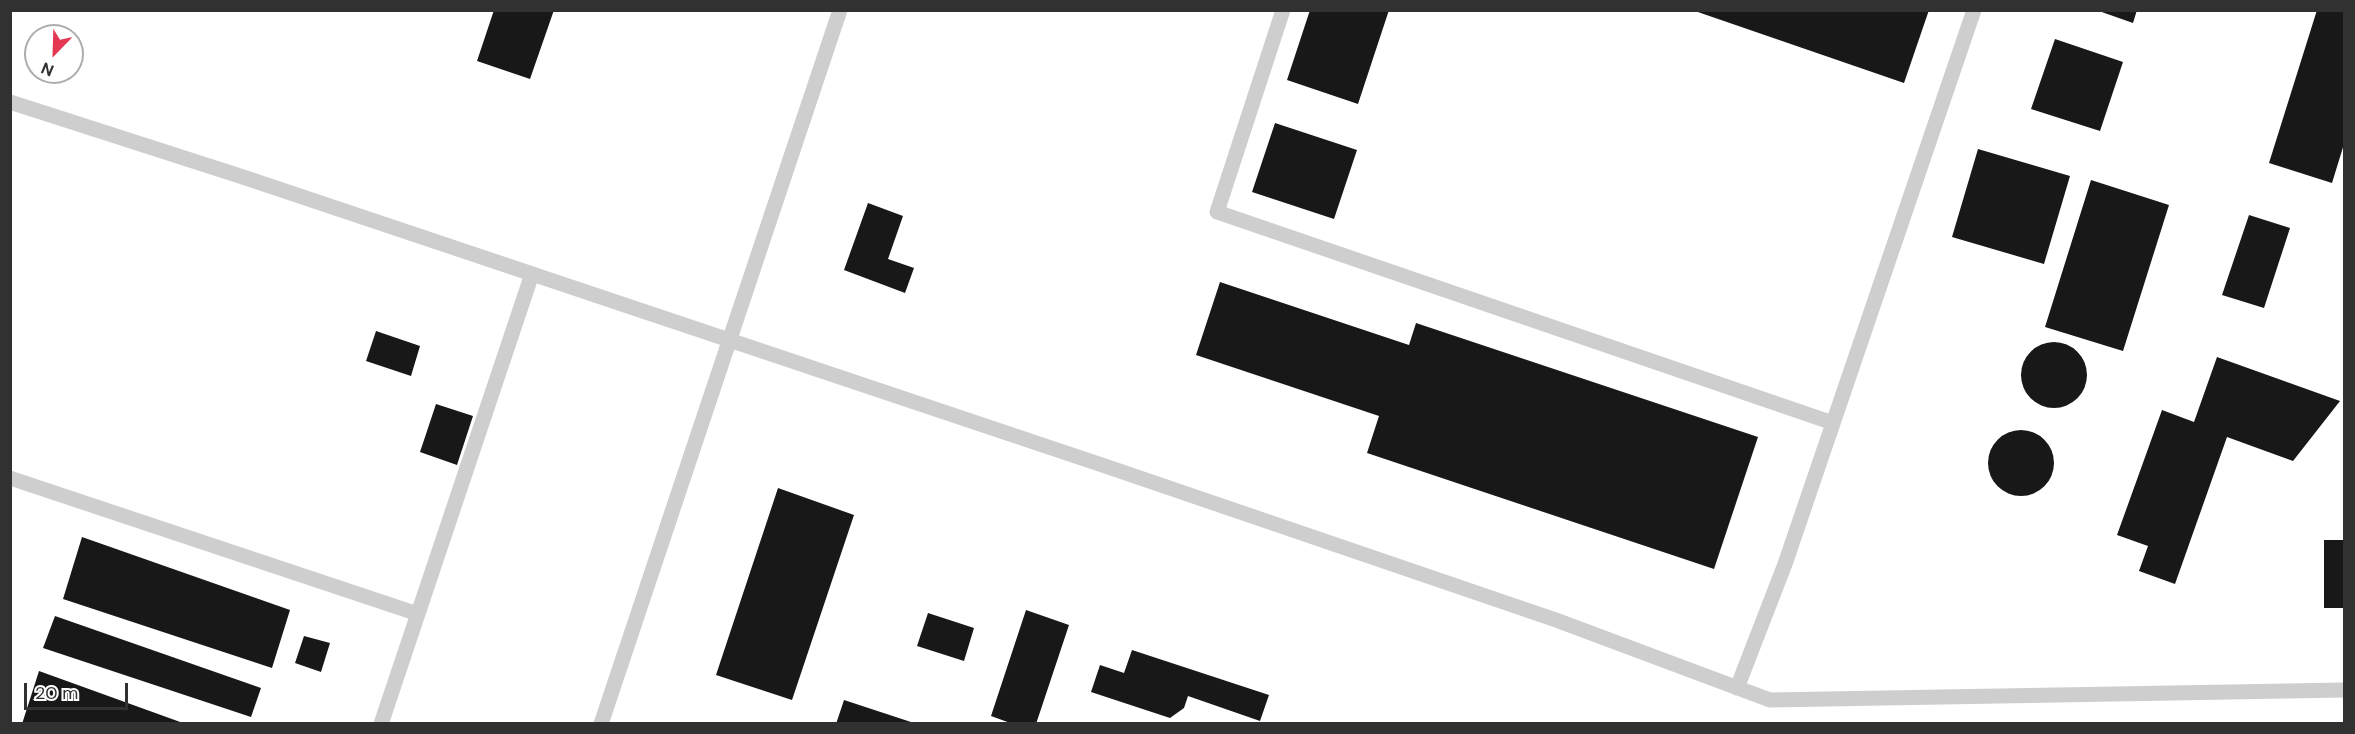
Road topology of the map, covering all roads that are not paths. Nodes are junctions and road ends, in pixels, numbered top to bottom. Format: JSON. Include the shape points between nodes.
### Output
{"nodes":[{"id":1,"x":840,"y":10,"type":"edge"},
{"id":2,"x":1283,"y":10,"type":"edge"},
{"id":3,"x":1974,"y":10,"type":"edge"},
{"id":4,"x":10,"y":102,"type":"edge"},
{"id":5,"x":532,"y":274,"type":"junction"},
{"id":6,"x":731,"y":340,"type":"junction"},
{"id":7,"x":1833,"y":423,"type":"junction"},
{"id":8,"x":10,"y":478,"type":"edge"},
{"id":9,"x":418,"y":614,"type":"junction"},
{"id":10,"x":1737,"y":688,"type":"junction"},
{"id":11,"x":2344,"y":690,"type":"edge"},
{"id":12,"x":381,"y":723,"type":"edge"},
{"id":13,"x":601,"y":723,"type":"edge"}],
"edges":[{"from":1,"to":6,"type":"lane"},
{"from":2,"to":7,"type":"lane","via":[[1217,212]]},
{"from":3,"to":7,"type":"lane"},
{"from":4,"to":5,"type":"lane"},
{"from":5,"to":6,"type":"lane"},
{"from":5,"to":9,"type":"lane"},
{"from":6,"to":10,"type":"lane","via":[[1556,620]]},
{"from":6,"to":13,"type":"lane"},
{"from":7,"to":10,"type":"lane"},
{"from":8,"to":9,"type":"lane"},
{"from":9,"to":12,"type":"lane"},
{"from":10,"to":11,"type":"lane","via":[[1770,700]]}]}
